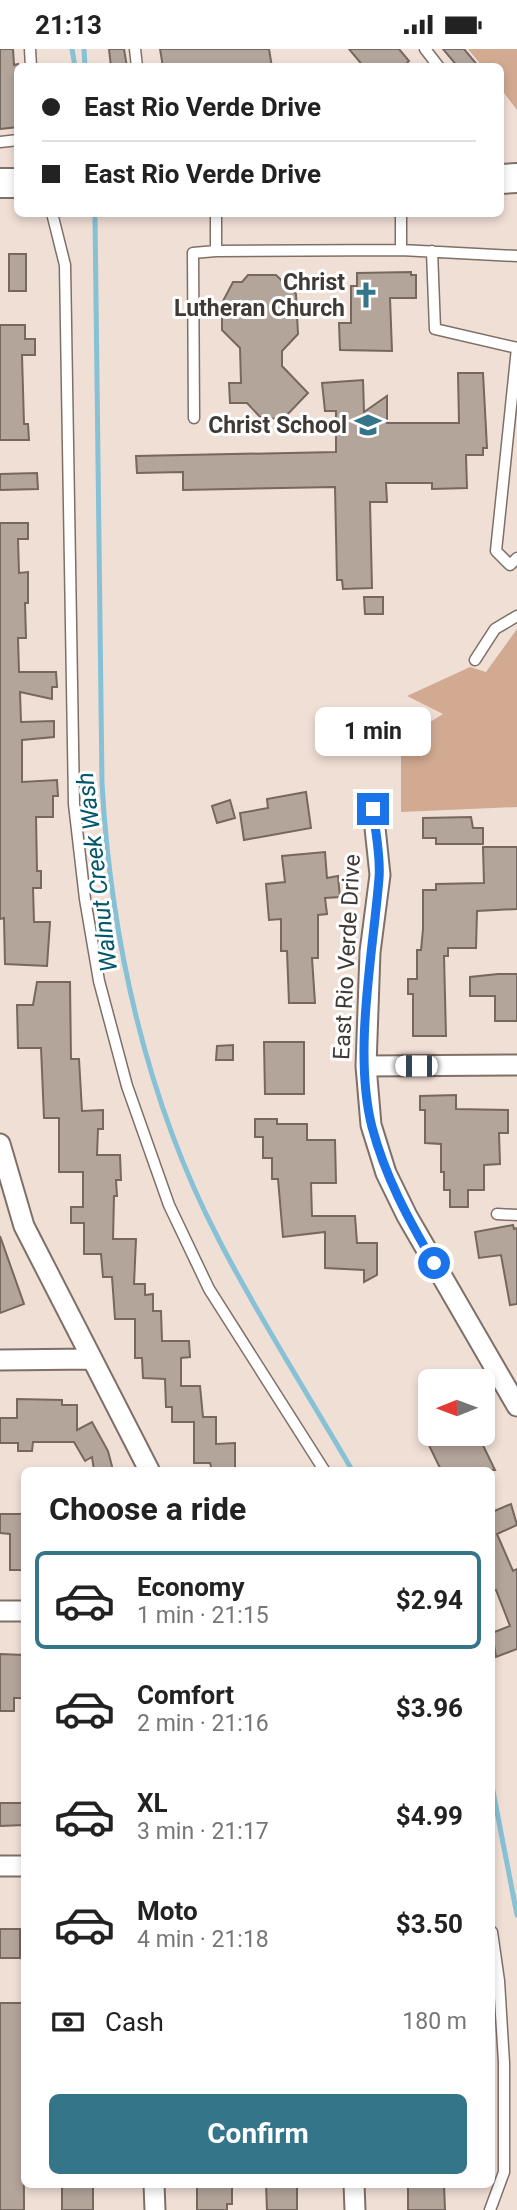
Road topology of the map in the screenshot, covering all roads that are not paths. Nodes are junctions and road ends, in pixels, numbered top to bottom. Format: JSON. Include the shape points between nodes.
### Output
{"nodes":[{"id":1,"x":425,"y":49,"type":"edge"},
{"id":2,"x":436,"y":63,"type":"edge"},
{"id":3,"x":53,"y":217,"type":"edge"},
{"id":4,"x":216,"y":217,"type":"edge"},
{"id":5,"x":401,"y":217,"type":"edge"},
{"id":6,"x":401,"y":250,"type":"junction"},
{"id":7,"x":216,"y":251,"type":"junction"},
{"id":8,"x":432,"y":251,"type":"junction"},
{"id":9,"x":517,"y":256,"type":"edge"},
{"id":10,"x":194,"y":418,"type":"dead end"},
{"id":11,"x":517,"y":558,"type":"edge"},
{"id":12,"x":517,"y":616,"type":"edge"},
{"id":13,"x":475,"y":660,"type":"dead end"},
{"id":14,"x":373,"y":809,"type":"dead end"},
{"id":15,"x":517,"y":1065,"type":"edge"},
{"id":16,"x":366,"y":1066,"type":"junction"},
{"id":17,"x":0,"y":1145,"type":"edge"},
{"id":18,"x":497,"y":1214,"type":"dead end"},
{"id":19,"x":517,"y":1215,"type":"edge"},
{"id":20,"x":91,"y":1359,"type":"junction"},
{"id":21,"x":0,"y":1360,"type":"edge"},
{"id":22,"x":516,"y":1403,"type":"edge"},
{"id":23,"x":147,"y":1467,"type":"edge"},
{"id":24,"x":322,"y":1467,"type":"edge"},
{"id":25,"x":0,"y":1611,"type":"edge"},
{"id":26,"x":21,"y":1611,"type":"edge"},
{"id":27,"x":0,"y":1866,"type":"edge"},
{"id":28,"x":21,"y":1866,"type":"edge"},
{"id":29,"x":495,"y":1953,"type":"edge"},
{"id":30,"x":154,"y":2188,"type":"edge"},
{"id":31,"x":354,"y":2188,"type":"edge"},
{"id":32,"x":155,"y":2210,"type":"edge"},
{"id":33,"x":355,"y":2210,"type":"edge"},
{"id":34,"x":490,"y":2210,"type":"edge"}],
"edges":[{"from":1,"to":2,"type":"lane"},
{"from":3,"to":24,"type":"lane","via":[[65,265],[74,804],[99,981],[127,1086],[169,1205],[209,1289]]},
{"from":4,"to":7,"type":"lane"},
{"from":5,"to":6,"type":"lane"},
{"from":6,"to":7,"type":"lane"},
{"from":6,"to":8,"type":"lane"},
{"from":7,"to":10,"type":"lane","via":[[192,253]]},
{"from":8,"to":9,"type":"lane"},
{"from":8,"to":11,"type":"lane","via":[[435,329],[516,348],[496,551],[510,565]]},
{"from":12,"to":13,"type":"lane","via":[[495,629]]},
{"from":14,"to":16,"type":"street","name":"East Rio Verde Drive","via":[[380,875],[370,953]]},
{"from":15,"to":16,"type":"street"},
{"from":16,"to":22,"type":"street","name":"East Rio Verde Drive","via":[[372,1125],[386,1173]]},
{"from":17,"to":20,"type":"street","via":[[24,1226]]},
{"from":18,"to":19,"type":"lane"},
{"from":20,"to":21,"type":"street"},
{"from":20,"to":23,"type":"street"},
{"from":25,"to":26,"type":"street"},
{"from":27,"to":28,"type":"street"},
{"from":29,"to":34,"type":"lane","via":[[504,2063],[504,2172]]},
{"from":30,"to":32,"type":"street"},
{"from":31,"to":33,"type":"street"}]}
